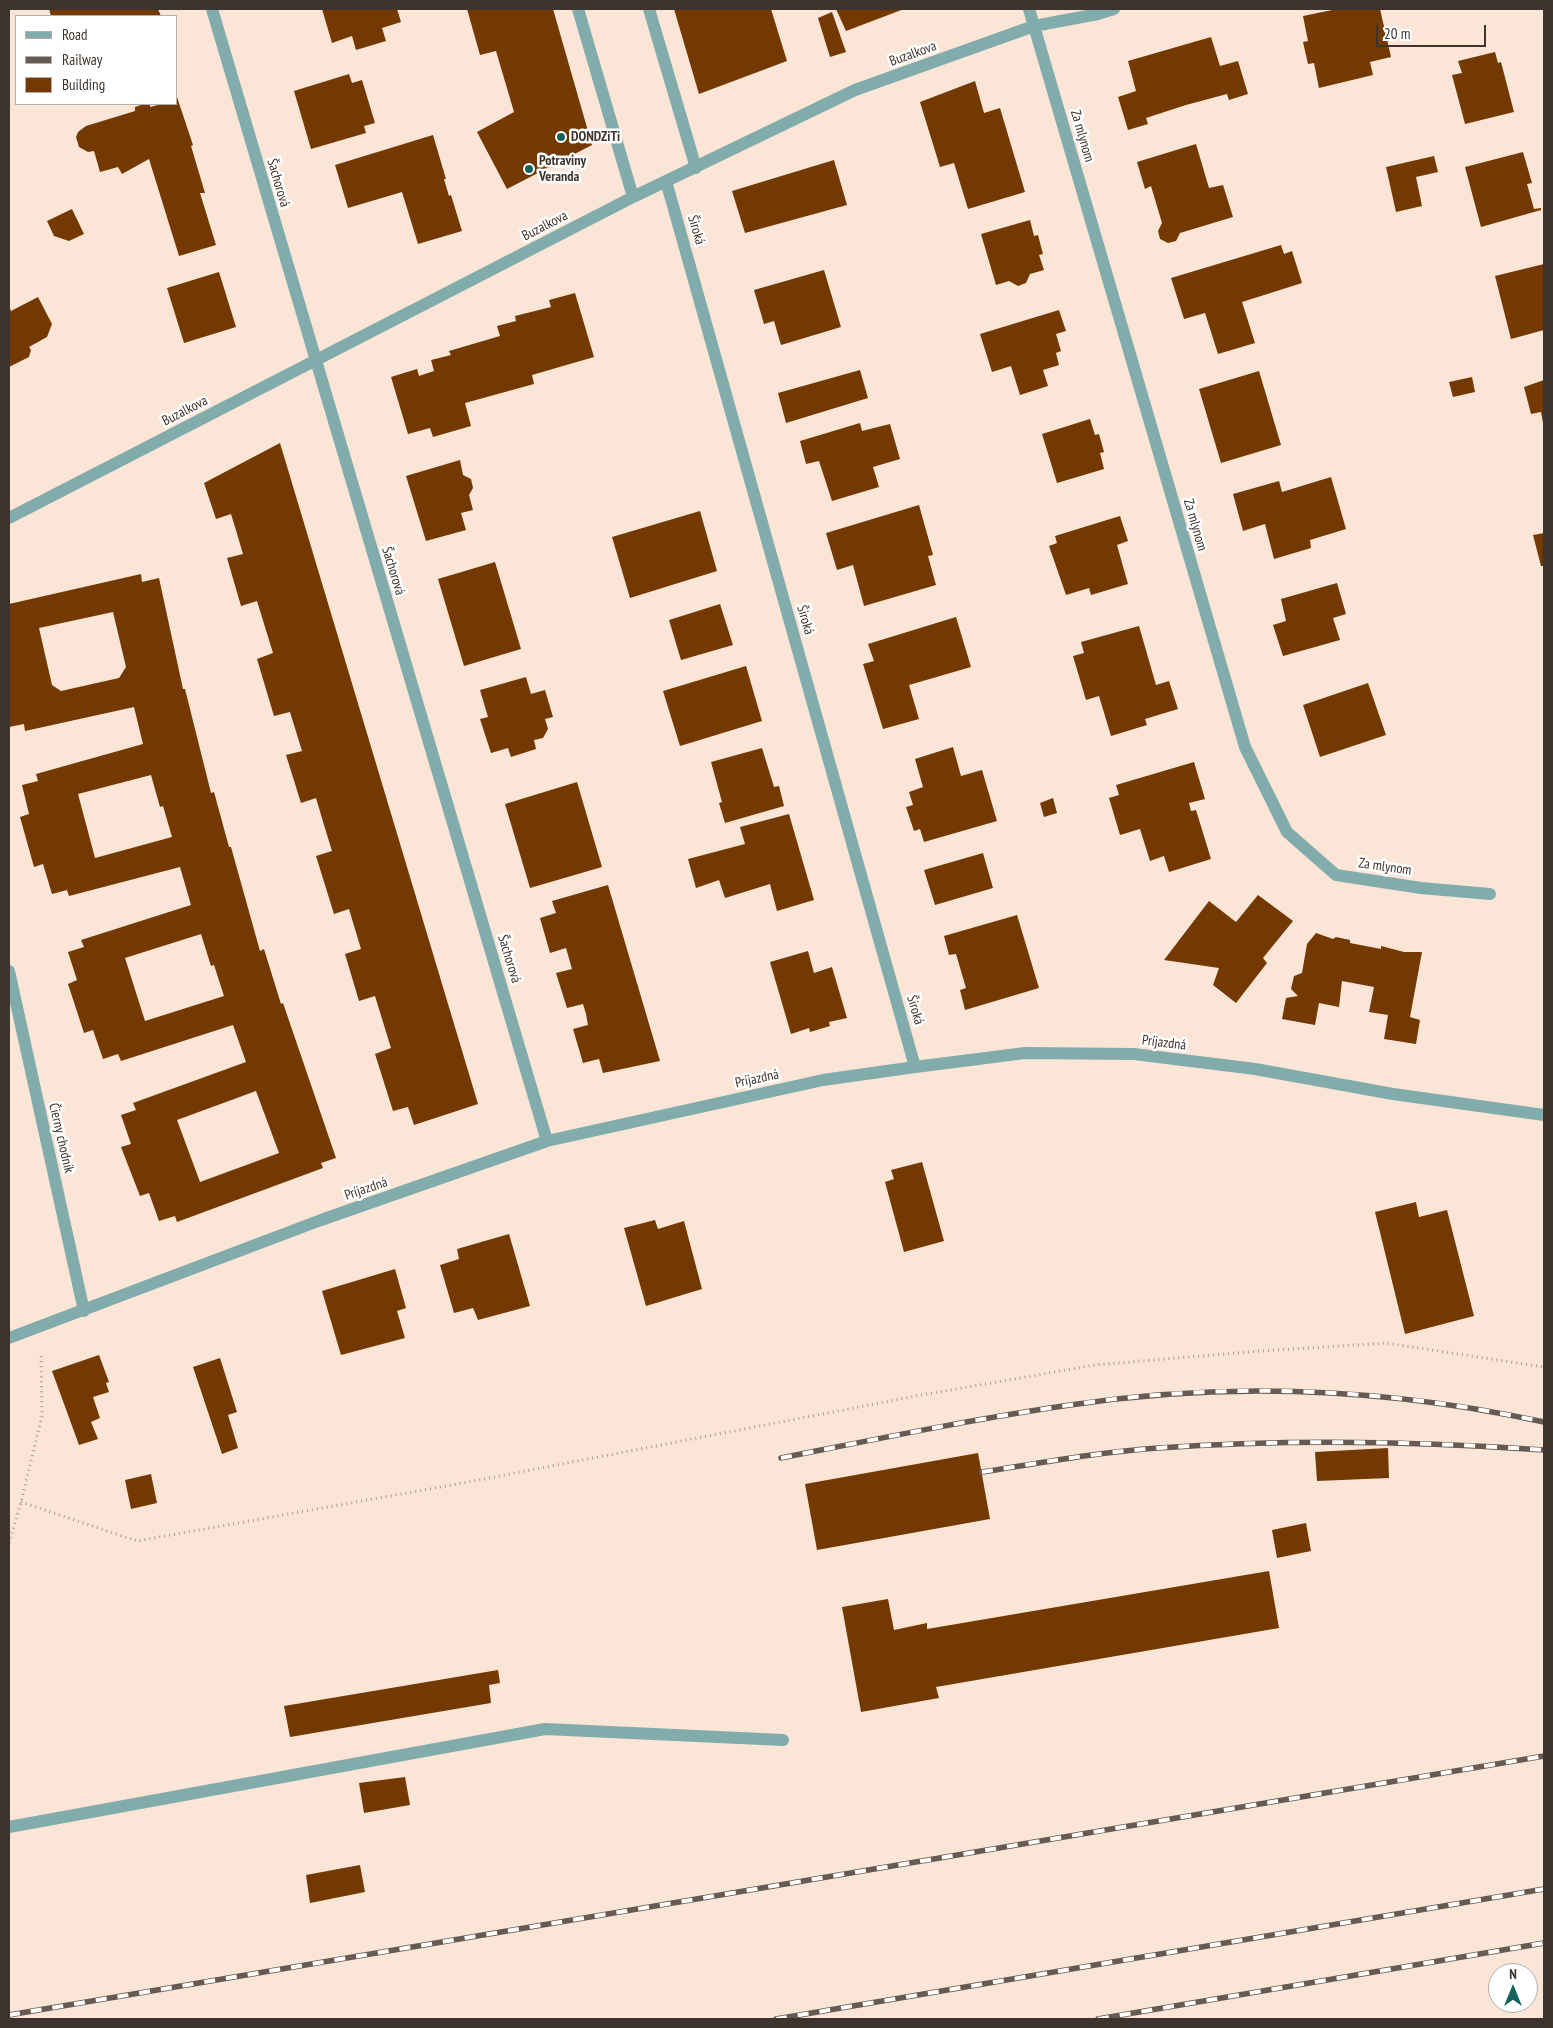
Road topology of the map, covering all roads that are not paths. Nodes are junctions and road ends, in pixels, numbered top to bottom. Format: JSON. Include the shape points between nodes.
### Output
{"nodes":[{"id":1,"x":212,"y":9,"type":"edge"},
{"id":2,"x":578,"y":9,"type":"edge"},
{"id":3,"x":649,"y":9,"type":"edge"},
{"id":4,"x":1029,"y":9,"type":"edge"},
{"id":5,"x":1114,"y":9,"type":"edge"},
{"id":6,"x":1034,"y":26,"type":"junction"},
{"id":7,"x":696,"y":168,"type":"junction"},
{"id":8,"x":666,"y":181,"type":"junction"},
{"id":9,"x":633,"y":197,"type":"junction"},
{"id":10,"x":315,"y":362,"type":"junction"},
{"id":11,"x":9,"y":518,"type":"edge"},
{"id":12,"x":1490,"y":894,"type":"dead end"},
{"id":13,"x":9,"y":971,"type":"edge"},
{"id":14,"x":916,"y":1067,"type":"junction"},
{"id":15,"x":1544,"y":1115,"type":"edge"},
{"id":16,"x":547,"y":1141,"type":"junction"},
{"id":17,"x":84,"y":1311,"type":"junction"},
{"id":18,"x":9,"y":1338,"type":"edge"},
{"id":19,"x":783,"y":1740,"type":"dead end"},
{"id":20,"x":9,"y":1827,"type":"edge"}],
"edges":[{"from":1,"to":10,"type":"street","name":"Šachorová"},
{"from":2,"to":9,"type":"street"},
{"from":3,"to":7,"type":"street"},
{"from":4,"to":6,"type":"street","name":"Za mlynom"},
{"from":5,"to":6,"type":"street","name":"Buzalkova"},
{"from":6,"to":7,"type":"street","name":"Buzalkova","via":[[855,90]]},
{"from":6,"to":12,"type":"street","name":"Za mlynom","via":[[1245,747],[1287,832],[1336,875]]},
{"from":7,"to":8,"type":"street","name":"Buzalkova"},
{"from":8,"to":9,"type":"street","name":"Buzalkova"},
{"from":8,"to":14,"type":"street","name":"Široká"},
{"from":9,"to":10,"type":"street","name":"Buzalkova"},
{"from":10,"to":11,"type":"street","name":"Buzalkova"},
{"from":10,"to":16,"type":"street","name":"Šachorová"},
{"from":13,"to":17,"type":"street","name":"Čierny chodník"},
{"from":14,"to":15,"type":"street","name":"Príjazdná","via":[[1025,1053],[1134,1054],[1255,1069],[1393,1094]]},
{"from":14,"to":16,"type":"street","name":"Príjazdná","via":[[823,1080]]},
{"from":16,"to":17,"type":"street","name":"Príjazdná","via":[[321,1220]]},
{"from":17,"to":18,"type":"street","name":"Príjazdná"},
{"from":19,"to":20,"type":"street","via":[[545,1729]]}]}
